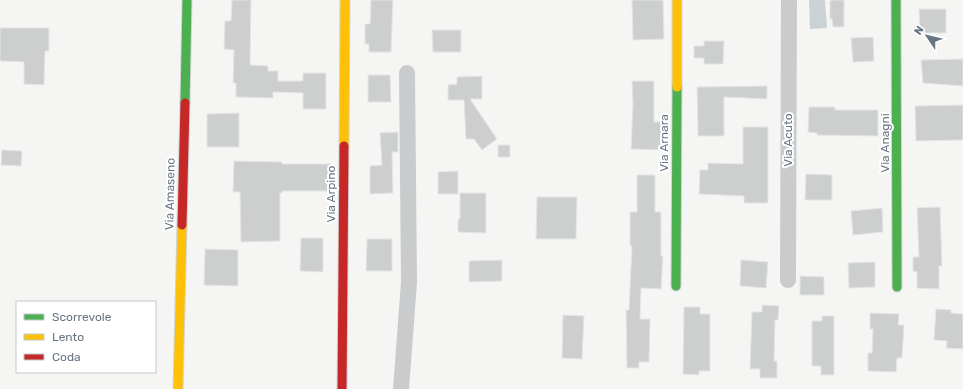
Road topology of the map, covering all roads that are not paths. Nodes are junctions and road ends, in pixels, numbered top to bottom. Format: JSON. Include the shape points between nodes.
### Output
{"nodes":[{"id":1,"x":187,"y":0,"type":"edge"},
{"id":2,"x":345,"y":0,"type":"edge"},
{"id":3,"x":677,"y":0,"type":"edge"},
{"id":4,"x":789,"y":0,"type":"edge"},
{"id":5,"x":896,"y":0,"type":"edge"},
{"id":6,"x":407,"y":73,"type":"dead end"},
{"id":7,"x":788,"y":280,"type":"dead end"},
{"id":8,"x":676,"y":286,"type":"dead end"},
{"id":9,"x":897,"y":287,"type":"dead end"},
{"id":10,"x":178,"y":389,"type":"edge"},
{"id":11,"x":342,"y":389,"type":"edge"},
{"id":12,"x":401,"y":389,"type":"edge"}],
"edges":[{"from":1,"to":10,"type":"street","name":"Via Amaseno"},
{"from":2,"to":11,"type":"street","name":"Via Arpino"},
{"from":3,"to":8,"type":"street","name":"Via Arnara"},
{"from":4,"to":7,"type":"street","name":"Via Acuto"},
{"from":5,"to":9,"type":"street","name":"Via Anagni"},
{"from":6,"to":12,"type":"street","via":[[409,282]]}]}
